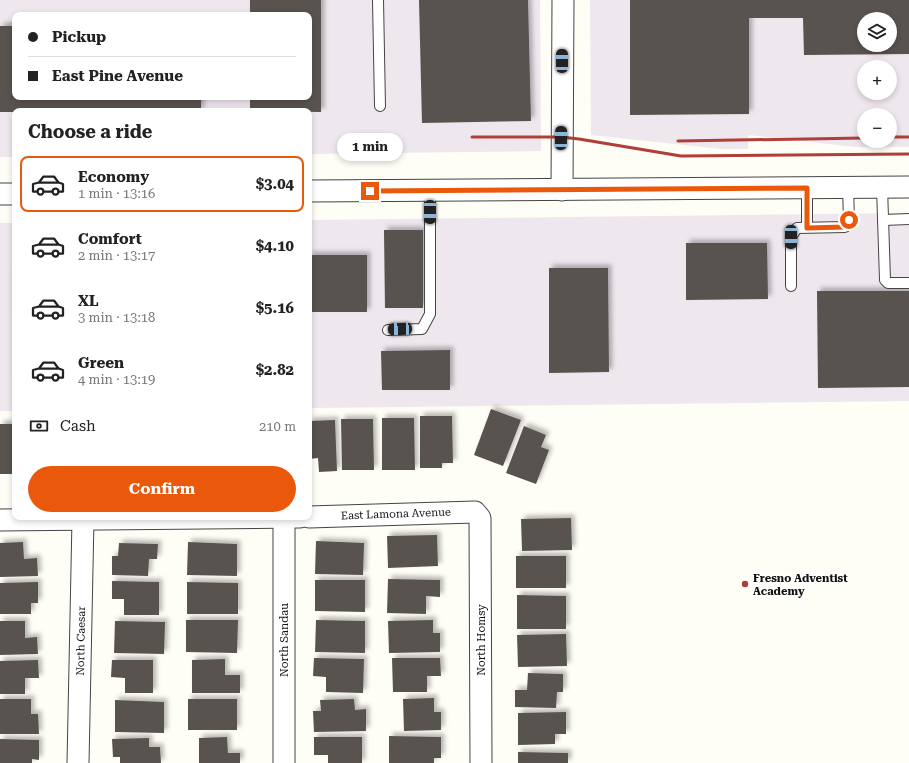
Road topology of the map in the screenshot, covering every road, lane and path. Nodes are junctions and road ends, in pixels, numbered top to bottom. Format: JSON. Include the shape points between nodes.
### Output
{"nodes":[{"id":1,"x":378,"y":0,"type":"edge"},
{"id":2,"x":563,"y":0,"type":"edge"},
{"id":3,"x":380,"y":106,"type":"dead end"},
{"id":4,"x":882,"y":187,"type":"junction"},
{"id":5,"x":909,"y":187,"type":"edge"},
{"id":6,"x":807,"y":188,"type":"junction"},
{"id":7,"x":848,"y":188,"type":"junction"},
{"id":8,"x":562,"y":190,"type":"junction"},
{"id":9,"x":312,"y":191,"type":"edge"},
{"id":10,"x":430,"y":191,"type":"junction"},
{"id":11,"x":0,"y":194,"type":"edge"},
{"id":12,"x":12,"y":194,"type":"edge"},
{"id":13,"x":909,"y":219,"type":"edge"},
{"id":14,"x":883,"y":220,"type":"junction"},
{"id":15,"x":807,"y":228,"type":"junction"},
{"id":16,"x":909,"y":284,"type":"edge"},
{"id":17,"x":791,"y":286,"type":"dead end"},
{"id":18,"x":388,"y":330,"type":"dead end"},
{"id":19,"x":312,"y":517,"type":"edge"},
{"id":20,"x":480,"y":518,"type":"joint"},
{"id":21,"x":0,"y":520,"type":"edge"},
{"id":22,"x":12,"y":520,"type":"edge"},
{"id":23,"x":83,"y":520,"type":"edge"},
{"id":24,"x":284,"y":520,"type":"edge"},
{"id":25,"x":78,"y":763,"type":"edge"},
{"id":26,"x":284,"y":763,"type":"edge"},
{"id":27,"x":481,"y":763,"type":"edge"}],
"edges":[{"from":1,"to":3,"type":"lane"},
{"from":2,"to":8,"type":"street"},
{"from":4,"to":5,"type":"street"},
{"from":4,"to":7,"type":"street"},
{"from":4,"to":14,"type":"lane"},
{"from":6,"to":7,"type":"street"},
{"from":6,"to":8,"type":"street"},
{"from":6,"to":15,"type":"lane"},
{"from":7,"to":15,"type":"lane","via":[[849,220],[845,227]]},
{"from":8,"to":10,"type":"street"},
{"from":9,"to":10,"type":"street"},
{"from":10,"to":18,"type":"lane","via":[[430,314],[422,329]]},
{"from":11,"to":12,"type":"street"},
{"from":13,"to":14,"type":"lane"},
{"from":14,"to":16,"type":"lane","via":[[885,280],[888,284]]},
{"from":15,"to":17,"type":"lane","via":[[797,228],[791,237]]},
{"from":19,"to":20,"type":"street","name":"East Lamona Avenue","via":[[475,512]]},
{"from":20,"to":27,"type":"street","name":"North Homsy"},
{"from":21,"to":22,"type":"street"},
{"from":23,"to":25,"type":"street","name":"North Caesar"},
{"from":24,"to":26,"type":"street","name":"North Sandau"}]}
